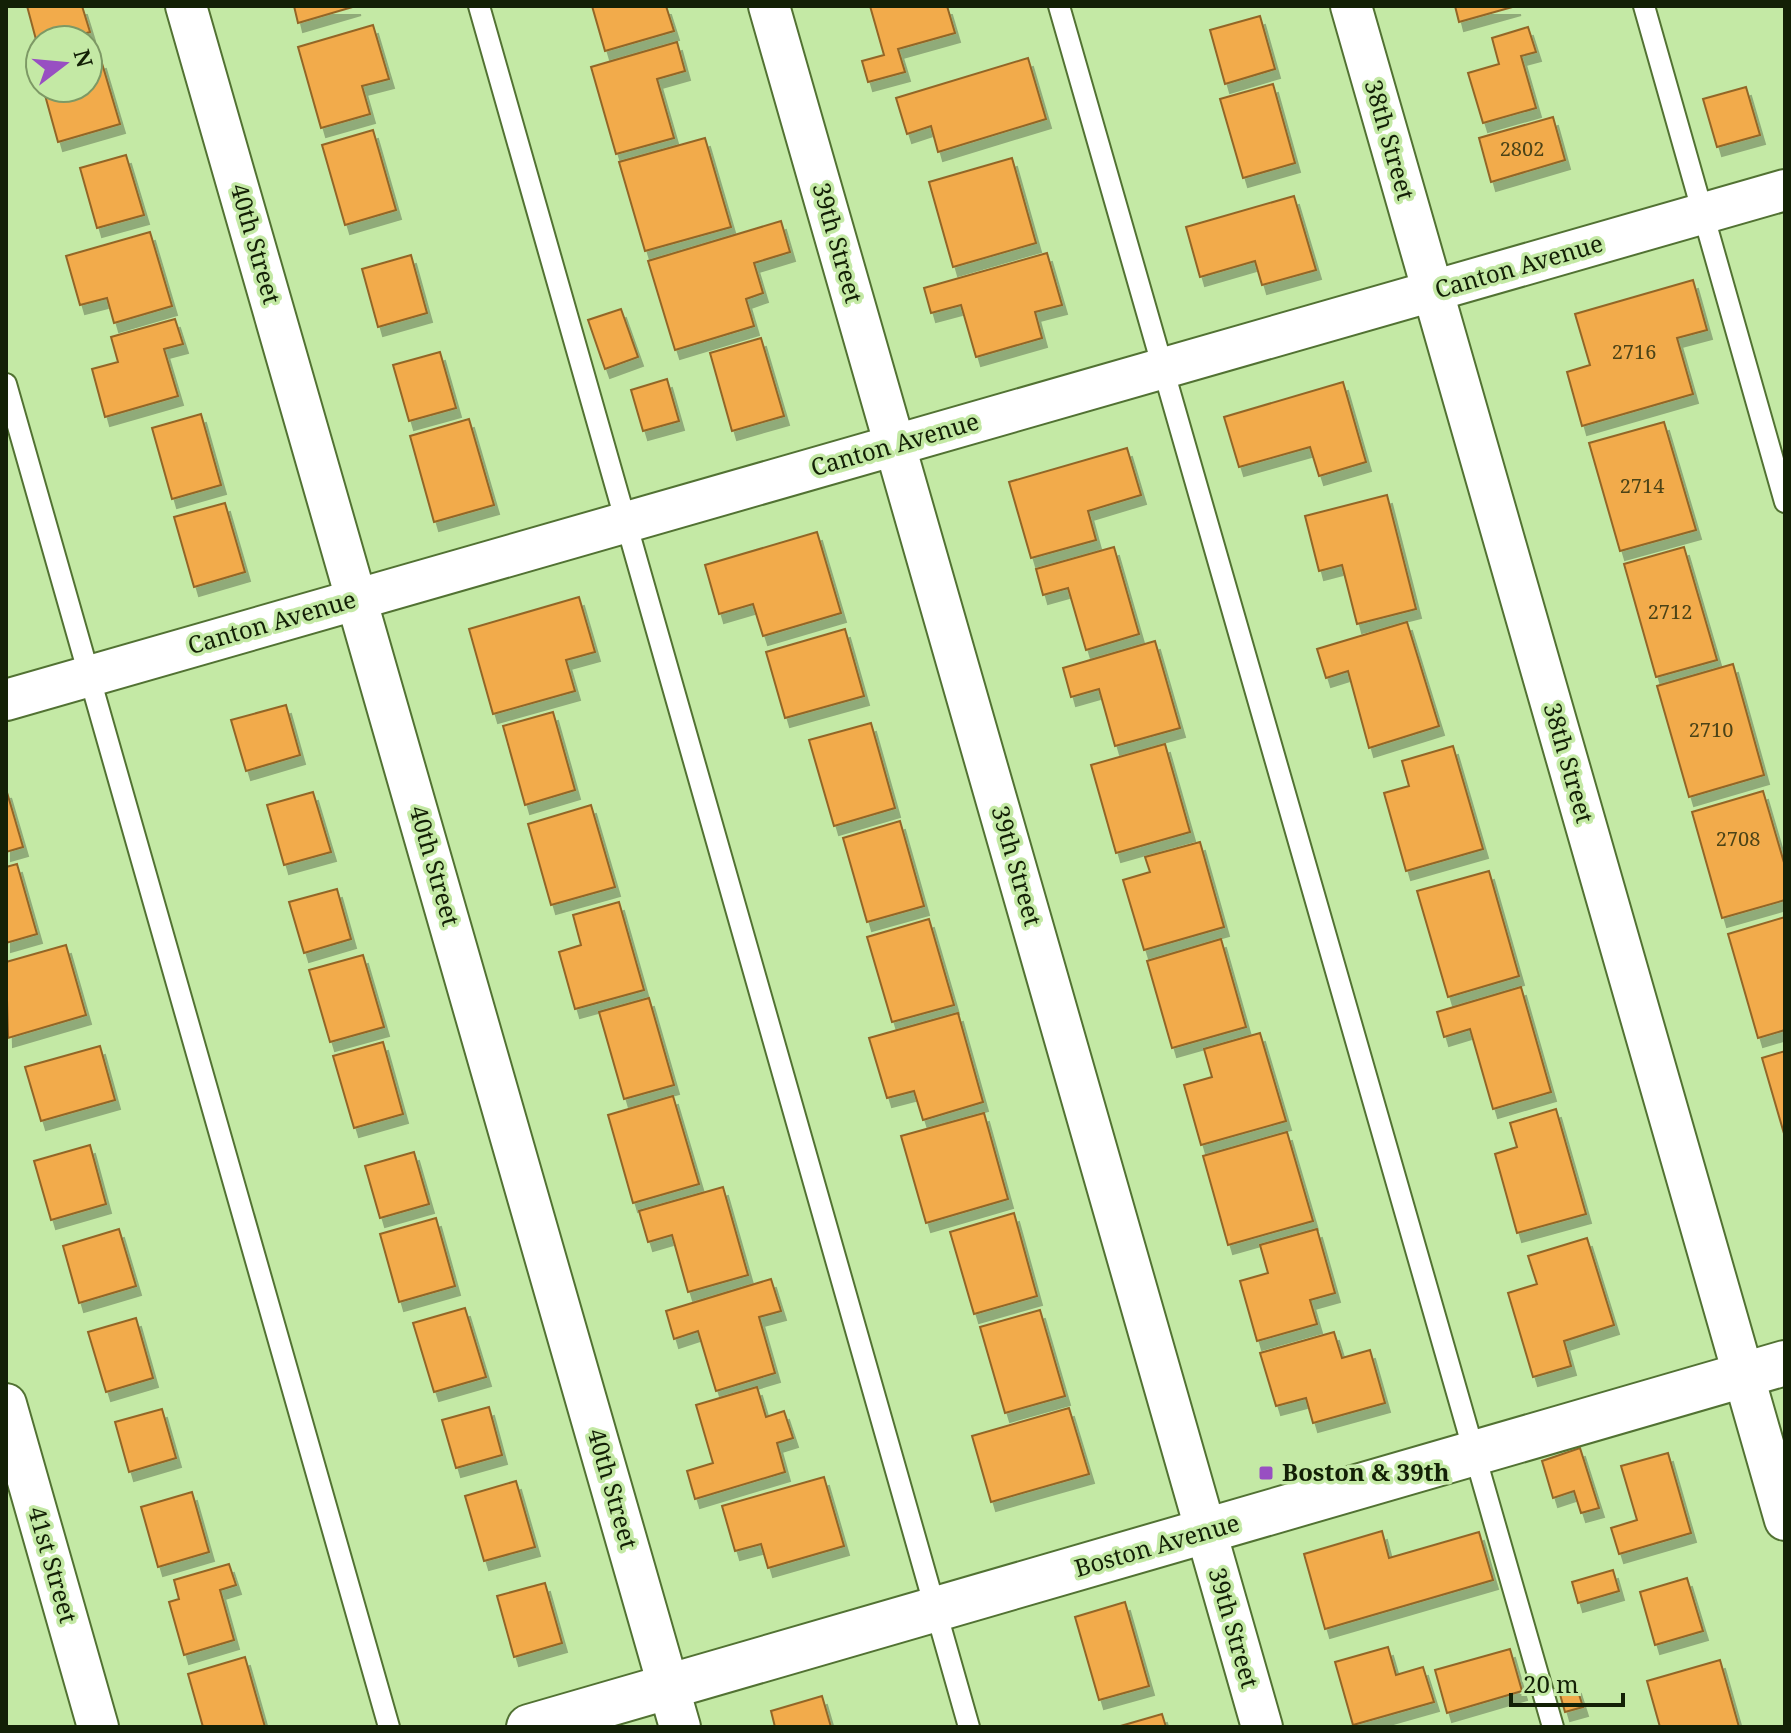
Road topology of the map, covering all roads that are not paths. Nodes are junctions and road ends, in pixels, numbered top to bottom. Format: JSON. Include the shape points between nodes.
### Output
{"nodes":[{"id":1,"x":186,"y":6,"type":"edge"},
{"id":2,"x":479,"y":6,"type":"edge"},
{"id":3,"x":769,"y":6,"type":"edge"},
{"id":4,"x":1059,"y":6,"type":"edge"},
{"id":5,"x":1351,"y":6,"type":"edge"},
{"id":6,"x":1644,"y":6,"type":"edge"},
{"id":7,"x":1785,"y":190,"type":"edge"},
{"id":8,"x":1702,"y":213,"type":"junction"},
{"id":9,"x":1433,"y":292,"type":"junction"},
{"id":10,"x":1162,"y":368,"type":"junction"},
{"id":11,"x":6,"y":384,"type":"edge"},
{"id":12,"x":896,"y":445,"type":"junction"},
{"id":13,"x":1785,"y":502,"type":"edge"},
{"id":14,"x":627,"y":521,"type":"junction"},
{"id":15,"x":357,"y":599,"type":"junction"},
{"id":16,"x":90,"y":675,"type":"junction"},
{"id":17,"x":6,"y":700,"type":"edge"},
{"id":18,"x":1785,"y":1363,"type":"edge"},
{"id":19,"x":1743,"y":1375,"type":"junction"},
{"id":20,"x":6,"y":1404,"type":"edge"},
{"id":21,"x":1475,"y":1453,"type":"junction"},
{"id":22,"x":1785,"y":1520,"type":"edge"},
{"id":23,"x":1206,"y":1532,"type":"junction"},
{"id":24,"x":936,"y":1610,"type":"junction"},
{"id":25,"x":674,"y":1707,"type":"edge"},
{"id":26,"x":98,"y":1727,"type":"edge"},
{"id":27,"x":389,"y":1727,"type":"edge"},
{"id":28,"x":529,"y":1727,"type":"edge"},
{"id":29,"x":969,"y":1727,"type":"edge"},
{"id":30,"x":1262,"y":1727,"type":"edge"},
{"id":31,"x":1553,"y":1727,"type":"edge"}],
"edges":[{"from":1,"to":15,"type":"street","name":"40th Street"},
{"from":2,"to":14,"type":"lane"},
{"from":3,"to":12,"type":"street","name":"39th Street"},
{"from":4,"to":10,"type":"lane"},
{"from":5,"to":9,"type":"street","name":"38th Street"},
{"from":6,"to":8,"type":"lane"},
{"from":7,"to":8,"type":"street","name":"Canton Avenue"},
{"from":8,"to":9,"type":"street","name":"Canton Avenue"},
{"from":8,"to":13,"type":"lane"},
{"from":9,"to":10,"type":"street","name":"Canton Avenue"},
{"from":9,"to":19,"type":"street","name":"38th Street"},
{"from":10,"to":12,"type":"street","name":"Canton Avenue"},
{"from":10,"to":21,"type":"lane"},
{"from":11,"to":16,"type":"lane"},
{"from":12,"to":14,"type":"street","name":"Canton Avenue"},
{"from":12,"to":23,"type":"street","name":"39th Street"},
{"from":14,"to":15,"type":"street","name":"Canton Avenue"},
{"from":14,"to":24,"type":"lane"},
{"from":15,"to":16,"type":"street","name":"Canton Avenue"},
{"from":15,"to":25,"type":"street","name":"40th Street"},
{"from":16,"to":17,"type":"street","name":"Canton Avenue"},
{"from":16,"to":27,"type":"lane"},
{"from":18,"to":19,"type":"street","name":"Boston Avenue"},
{"from":19,"to":21,"type":"street","name":"Boston Avenue"},
{"from":19,"to":22,"type":"street","name":"38th Street"},
{"from":20,"to":26,"type":"street","name":"41st Street"},
{"from":21,"to":23,"type":"street","name":"Boston Avenue"},
{"from":21,"to":31,"type":"lane"},
{"from":23,"to":24,"type":"street","name":"Boston Avenue"},
{"from":23,"to":30,"type":"street","name":"39th Street"},
{"from":24,"to":25,"type":"street","name":"Boston Avenue"},
{"from":24,"to":29,"type":"lane"},
{"from":25,"to":28,"type":"street","name":"Boston Avenue"}]}
